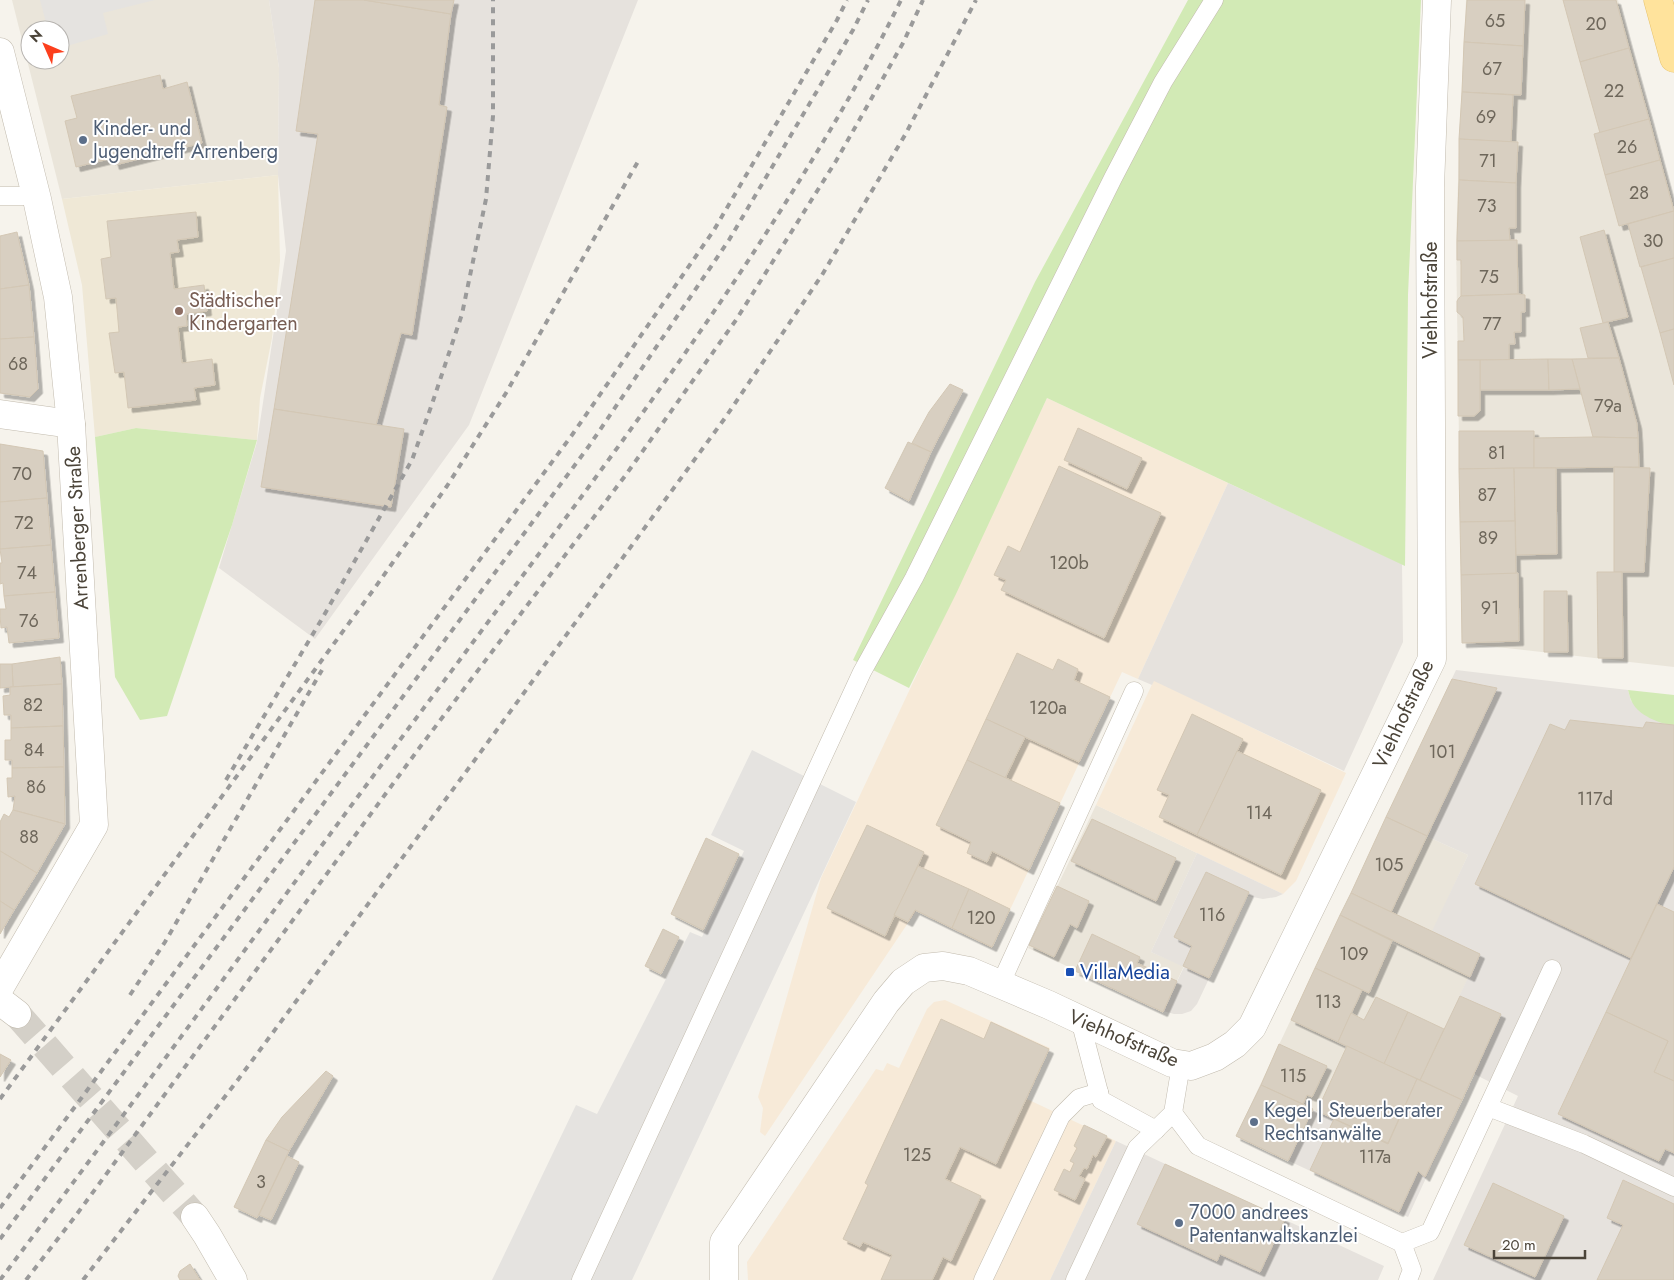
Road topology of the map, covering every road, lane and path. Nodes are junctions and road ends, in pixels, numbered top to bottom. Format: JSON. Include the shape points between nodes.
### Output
{"nodes":[{"id":1,"x":1214,"y":0,"type":"edge"},
{"id":2,"x":1437,"y":0,"type":"edge"},
{"id":3,"x":1658,"y":0,"type":"edge"},
{"id":4,"x":0,"y":52,"type":"edge"},
{"id":5,"x":1674,"y":58,"type":"edge"},
{"id":6,"x":0,"y":196,"type":"edge"},
{"id":7,"x":36,"y":196,"type":"junction"},
{"id":8,"x":0,"y":414,"type":"edge"},
{"id":9,"x":72,"y":424,"type":"junction"},
{"id":10,"x":1134,"y":691,"type":"dead end"},
{"id":11,"x":1552,"y":968,"type":"dead end"},
{"id":12,"x":1001,"y":983,"type":"junction"},
{"id":13,"x":0,"y":987,"type":"edge"},
{"id":14,"x":1080,"y":1020,"type":"junction"},
{"id":15,"x":1180,"y":1065,"type":"junction"},
{"id":16,"x":1099,"y":1092,"type":"junction"},
{"id":17,"x":1488,"y":1107,"type":"junction"},
{"id":18,"x":1173,"y":1113,"type":"junction"},
{"id":19,"x":1156,"y":1130,"type":"junction"},
{"id":20,"x":1674,"y":1187,"type":"edge"},
{"id":21,"x":194,"y":1217,"type":"tunnel mouth"},
{"id":22,"x":1402,"y":1243,"type":"junction"},
{"id":23,"x":232,"y":1280,"type":"edge"},
{"id":24,"x":581,"y":1280,"type":"edge"},
{"id":25,"x":724,"y":1280,"type":"edge"},
{"id":26,"x":983,"y":1280,"type":"edge"},
{"id":27,"x":1075,"y":1280,"type":"edge"},
{"id":28,"x":1408,"y":1280,"type":"edge"}],
"edges":[{"from":1,"to":24,"type":"lane","via":[[1163,82],[914,578],[862,672]]},
{"from":2,"to":15,"type":"street","name":"Viehhofstraße","via":[[1430,187],[1432,658],[1252,1027],[1215,1057],[1191,1066]]},
{"from":3,"to":5,"type":"main road"},
{"from":4,"to":7,"type":"street","name":"Arrenberger Straße"},
{"from":6,"to":7,"type":"lane"},
{"from":7,"to":9,"type":"street","name":"Arrenberger Straße","via":[[58,297]]},
{"from":8,"to":9,"type":"street"},
{"from":9,"to":13,"type":"street","name":"Arrenberger Straße","via":[[94,824]]},
{"from":10,"to":12,"type":"lane"},
{"from":11,"to":17,"type":"lane"},
{"from":12,"to":14,"type":"street","name":"Viehhofstraße"},
{"from":12,"to":25,"type":"street","name":"Viehhofstraße","via":[[969,971],[943,966],[924,968],[903,982],[886,1002],[724,1242]]},
{"from":14,"to":15,"type":"street","name":"Viehhofstraße"},
{"from":14,"to":16,"type":"lane"},
{"from":15,"to":18,"type":"lane"},
{"from":16,"to":19,"type":"lane","via":[[1101,1100]]},
{"from":16,"to":26,"type":"lane","via":[[1079,1098],[1061,1116]]},
{"from":17,"to":20,"type":"lane","via":[[1584,1144]]},
{"from":17,"to":22,"type":"lane","via":[[1430,1232]]},
{"from":18,"to":19,"type":"lane"},
{"from":18,"to":22,"type":"lane","via":[[1198,1146]]},
{"from":19,"to":27,"type":"lane","via":[[1137,1148]]},
{"from":21,"to":23,"type":"street"},
{"from":22,"to":28,"type":"lane","via":[[1412,1270]]}]}
